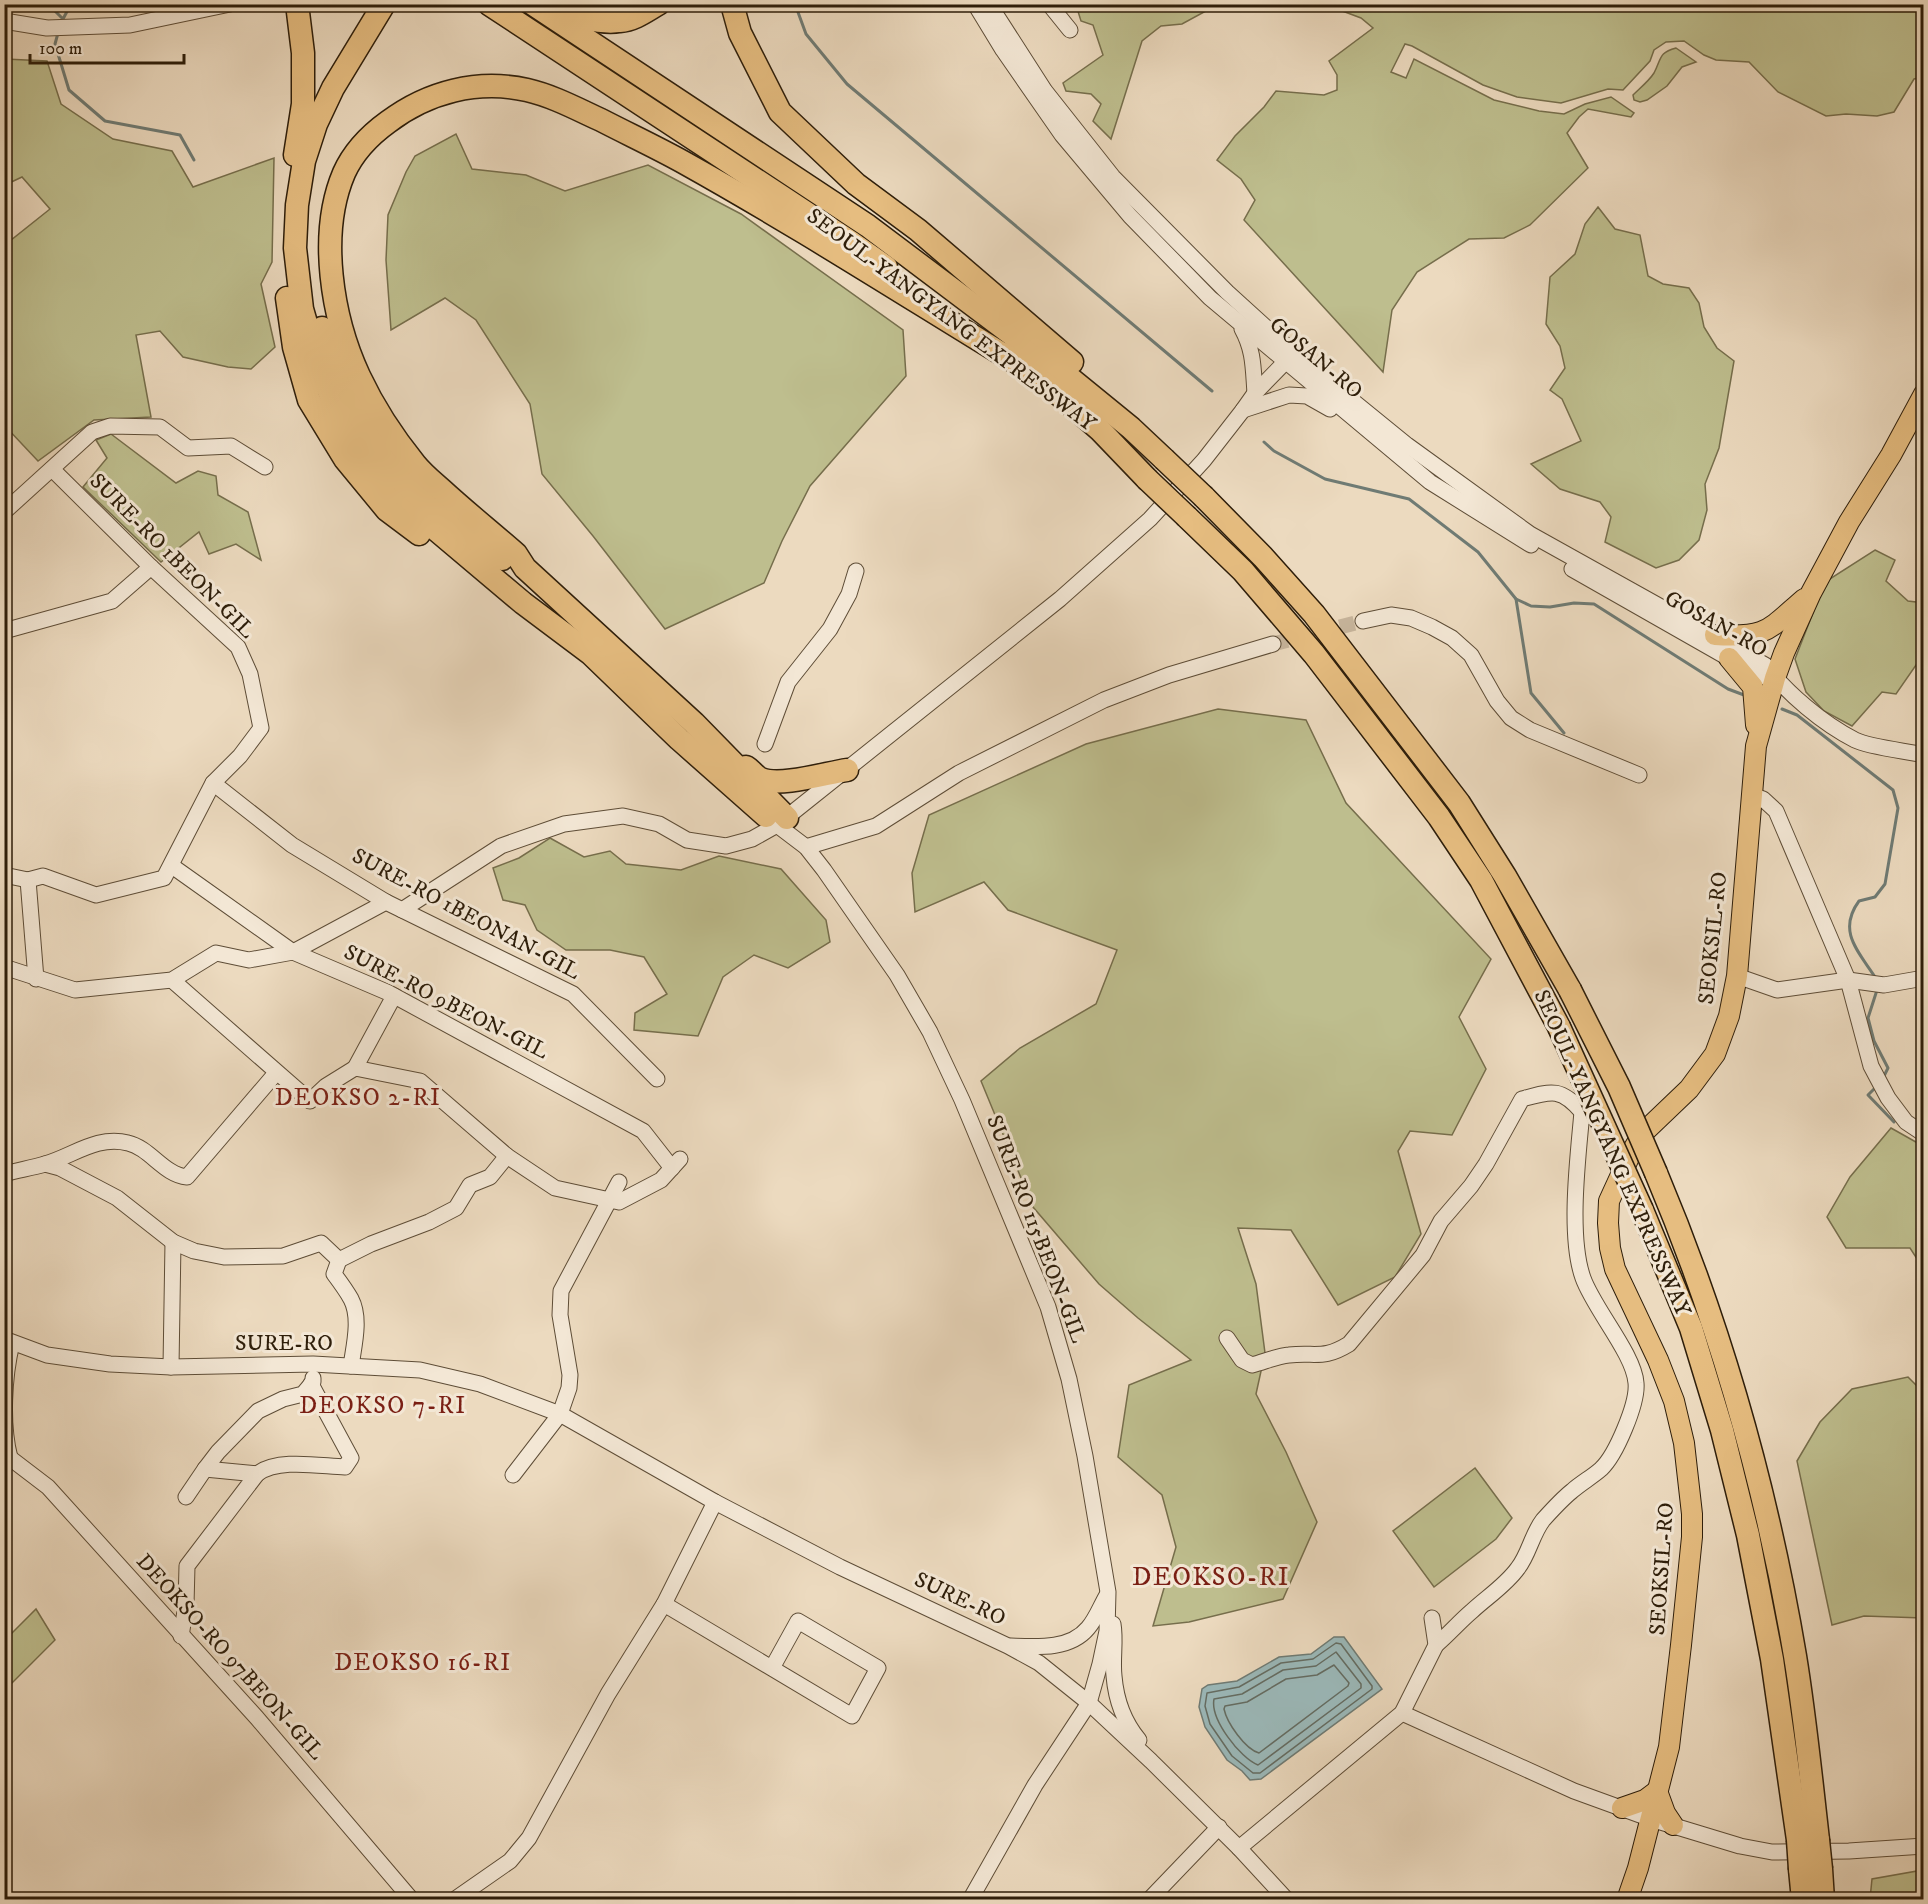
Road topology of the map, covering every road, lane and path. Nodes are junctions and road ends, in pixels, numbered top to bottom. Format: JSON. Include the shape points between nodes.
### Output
{"nodes":[{"id":1,"x":230,"y":4,"type":"edge"},
{"id":2,"x":297,"y":4,"type":"edge"},
{"id":3,"x":384,"y":4,"type":"edge"},
{"id":4,"x":400,"y":4,"type":"edge"},
{"id":5,"x":489,"y":4,"type":"edge"},
{"id":6,"x":533,"y":4,"type":"edge"},
{"id":7,"x":549,"y":4,"type":"edge"},
{"id":8,"x":658,"y":4,"type":"edge"},
{"id":9,"x":732,"y":4,"type":"edge"},
{"id":10,"x":975,"y":4,"type":"edge"},
{"id":11,"x":989,"y":4,"type":"edge"},
{"id":12,"x":1049,"y":4,"type":"edge"},
{"id":13,"x":4,"y":21,"type":"edge"},
{"id":14,"x":1070,"y":30,"type":"dead end"},
{"id":15,"x":1238,"y":322,"type":"junction"},
{"id":16,"x":1290,"y":358,"type":"junction"},
{"id":17,"x":1015,"y":362,"type":"junction"},
{"id":18,"x":1255,"y":393,"type":"junction"},
{"id":19,"x":1923,"y":394,"type":"edge"},
{"id":20,"x":1243,"y":410,"type":"junction"},
{"id":21,"x":1360,"y":425,"type":"junction"},
{"id":22,"x":1131,"y":428,"type":"junction"},
{"id":23,"x":265,"y":467,"type":"dead end"},
{"id":24,"x":52,"y":469,"type":"junction"},
{"id":25,"x":4,"y":512,"type":"edge"},
{"id":26,"x":151,"y":567,"type":"junction"},
{"id":27,"x":525,"y":568,"type":"junction"},
{"id":28,"x":856,"y":571,"type":"dead end"},
{"id":29,"x":1811,"y":593,"type":"junction"},
{"id":30,"x":523,"y":603,"type":"junction"},
{"id":31,"x":1363,"y":621,"type":"tunnel mouth"},
{"id":32,"x":4,"y":631,"type":"edge"},
{"id":33,"x":1715,"y":635,"type":"junction"},
{"id":34,"x":1273,"y":644,"type":"tunnel mouth"},
{"id":35,"x":1729,"y":658,"type":"junction"},
{"id":36,"x":1775,"y":678,"type":"junction"},
{"id":37,"x":765,"y":744,"type":"dead end"},
{"id":38,"x":1756,"y":746,"type":"junction"},
{"id":39,"x":719,"y":748,"type":"junction"},
{"id":40,"x":1923,"y":755,"type":"edge"},
{"id":41,"x":847,"y":770,"type":"junction"},
{"id":42,"x":1639,"y":775,"type":"dead end"},
{"id":43,"x":213,"y":783,"type":"junction"},
{"id":44,"x":1752,"y":795,"type":"junction"},
{"id":45,"x":782,"y":821,"type":"junction"},
{"id":46,"x":806,"y":847,"type":"junction"},
{"id":47,"x":171,"y":866,"type":"junction"},
{"id":48,"x":4,"y":875,"type":"edge"},
{"id":49,"x":28,"y":880,"type":"junction"},
{"id":50,"x":386,"y":902,"type":"junction"},
{"id":51,"x":402,"y":910,"type":"junction"},
{"id":52,"x":292,"y":952,"type":"junction"},
{"id":53,"x":4,"y":967,"type":"edge"},
{"id":54,"x":1737,"y":976,"type":"junction"},
{"id":55,"x":1923,"y":978,"type":"edge"},
{"id":56,"x":36,"y":979,"type":"junction"},
{"id":57,"x":172,"y":980,"type":"junction"},
{"id":58,"x":1848,"y":980,"type":"junction"},
{"id":59,"x":394,"y":996,"type":"junction"},
{"id":60,"x":355,"y":1068,"type":"junction"},
{"id":61,"x":276,"y":1073,"type":"junction"},
{"id":62,"x":657,"y":1079,"type":"dead end"},
{"id":63,"x":1582,"y":1112,"type":"junction"},
{"id":64,"x":1923,"y":1134,"type":"edge"},
{"id":65,"x":1630,"y":1153,"type":"junction"},
{"id":66,"x":507,"y":1156,"type":"junction"},
{"id":67,"x":45,"y":1164,"type":"junction"},
{"id":68,"x":4,"y":1174,"type":"edge"},
{"id":69,"x":619,"y":1182,"type":"dead end"},
{"id":70,"x":608,"y":1199,"type":"junction"},
{"id":71,"x":173,"y":1242,"type":"junction"},
{"id":72,"x":339,"y":1260,"type":"junction"},
{"id":73,"x":1227,"y":1338,"type":"dead end"},
{"id":74,"x":8,"y":1341,"type":"edge"},
{"id":75,"x":313,"y":1364,"type":"junction"},
{"id":76,"x":171,"y":1366,"type":"junction"},
{"id":77,"x":351,"y":1366,"type":"junction"},
{"id":78,"x":311,"y":1384,"type":"junction"},
{"id":79,"x":560,"y":1414,"type":"junction"},
{"id":80,"x":7,"y":1453,"type":"edge"},
{"id":81,"x":206,"y":1469,"type":"junction"},
{"id":82,"x":257,"y":1473,"type":"junction"},
{"id":83,"x":513,"y":1475,"type":"dead end"},
{"id":84,"x":186,"y":1497,"type":"dead end"},
{"id":85,"x":715,"y":1502,"type":"junction"},
{"id":86,"x":1108,"y":1594,"type":"junction"},
{"id":87,"x":664,"y":1604,"type":"junction"},
{"id":88,"x":1432,"y":1617,"type":"dead end"},
{"id":89,"x":181,"y":1636,"type":"junction"},
{"id":90,"x":1436,"y":1645,"type":"junction"},
{"id":91,"x":1008,"y":1646,"type":"junction"},
{"id":92,"x":772,"y":1668,"type":"junction"},
{"id":93,"x":1089,"y":1703,"type":"junction"},
{"id":94,"x":1402,"y":1713,"type":"junction"},
{"id":95,"x":1151,"y":1761,"type":"junction"},
{"id":96,"x":1657,"y":1791,"type":"junction"},
{"id":97,"x":1622,"y":1808,"type":"junction"},
{"id":98,"x":1651,"y":1819,"type":"junction"},
{"id":99,"x":1674,"y":1825,"type":"junction"},
{"id":100,"x":1219,"y":1827,"type":"junction"},
{"id":101,"x":1808,"y":1840,"type":"junction"},
{"id":102,"x":1923,"y":1846,"type":"edge"},
{"id":103,"x":1239,"y":1848,"type":"junction"},
{"id":104,"x":1811,"y":1869,"type":"junction"},
{"id":105,"x":412,"y":1899,"type":"edge"},
{"id":106,"x":454,"y":1899,"type":"edge"},
{"id":107,"x":970,"y":1899,"type":"edge"},
{"id":108,"x":1149,"y":1899,"type":"edge"},
{"id":109,"x":1287,"y":1899,"type":"edge"},
{"id":110,"x":1627,"y":1899,"type":"edge"},
{"id":111,"x":1803,"y":1899,"type":"edge"},
{"id":112,"x":1823,"y":1899,"type":"edge"}],
"edges":[{"from":1,"to":13,"type":"street","via":[[130,25],[47,28]]},
{"from":2,"to":30,"type":"highway","via":[[303,53],[303,104],[287,215],[286,293],[294,347],[309,400],[345,459],[387,510]]},
{"from":3,"to":30,"type":"highway","via":[[333,88],[304,161],[295,248],[302,309],[335,406],[357,450],[377,477]]},
{"from":4,"to":27,"type":"highway","via":[[350,85],[328,128],[317,163],[309,203],[315,303],[346,392],[374,443],[403,482],[493,553]]},
{"from":5,"to":17,"type":"highway","name":"SEOUL-YANGYANG EXPRESSWAY","via":[[852,243]]},
{"from":6,"to":22,"type":"highway","name":"SEOUL-YANGYANG EXPRESSWAY","via":[[868,226]]},
{"from":7,"to":8,"type":"highway","via":[[587,19],[619,21],[639,16]]},
{"from":9,"to":22,"type":"highway","via":[[740,33],[780,112],[856,184],[918,230],[1075,365]]},
{"from":10,"to":15,"type":"street","name":"GOSAN-RO","via":[[1062,135],[1130,216]]},
{"from":11,"to":16,"type":"street","name":"GOSAN-RO","via":[[1045,91],[1113,177]]},
{"from":12,"to":14,"type":"street"},
{"from":15,"to":16,"type":"street","name":"GOSAN-RO"},
{"from":15,"to":18,"type":"street","via":[[1253,358]]},
{"from":16,"to":18,"type":"street"},
{"from":16,"to":21,"type":"street","name":"GOSAN-RO"},
{"from":16,"to":33,"type":"street","name":"GOSAN-RO","via":[[1530,534]]},
{"from":17,"to":27,"type":"highway","via":[[747,198],[656,147],[565,103],[526,90],[489,86],[429,97],[374,133],[345,173],[330,227],[330,265],[337,308],[358,375],[387,427],[417,467],[516,554]]},
{"from":17,"to":101,"type":"highway","name":"SEOUL-YANGYANG EXPRESSWAY","bridge":true,"via":[[1100,430],[1243,572],[1314,654],[1439,817],[1481,880],[1559,1027],[1691,1328],[1748,1535]]},
{"from":18,"to":20,"type":"street"},
{"from":19,"to":29,"type":"main road","name":"SEOKSIL-RO"},
{"from":20,"to":21,"type":"street","via":[[1289,395],[1307,396]]},
{"from":20,"to":41,"type":"street","via":[[1150,519],[1060,598]]},
{"from":21,"to":35,"type":"street","name":"GOSAN-RO","via":[[1430,482],[1511,534]]},
{"from":22,"to":101,"type":"highway","name":"SEOUL-YANGYANG EXPRESSWAY","bridge":true,"via":[[1204,497],[1314,614],[1459,803],[1570,990],[1619,1087],[1686,1246],[1732,1380],[1773,1542],[1795,1656]]},
{"from":23,"to":24,"type":"street","via":[[231,447],[188,448],[160,427],[110,426],[92,432]]},
{"from":24,"to":25,"type":"street"},
{"from":24,"to":26,"type":"street","name":"SURE-RO 1BEON-GIL"},
{"from":26,"to":32,"type":"street","via":[[112,601]]},
{"from":26,"to":43,"type":"street","name":"SURE-RO 1BEON-GIL","via":[[238,647],[250,674],[261,728]]},
{"from":27,"to":39,"type":"highway"},
{"from":28,"to":37,"type":"street","via":[[849,594],[830,629],[788,682]]},
{"from":29,"to":33,"type":"main road","via":[[1762,633]]},
{"from":29,"to":36,"type":"main road","name":"SEOKSIL-RO"},
{"from":30,"to":45,"type":"highway","via":[[591,654],[679,739]]},
{"from":31,"to":42,"type":"street","via":[[1391,615],[1412,618],[1452,638],[1471,655],[1511,718],[1530,730]]},
{"from":33,"to":36,"type":"street","name":"GOSAN-RO","via":[[1765,665]]},
{"from":34,"to":46,"type":"street","via":[[1104,699],[958,773],[876,826]]},
{"from":35,"to":36,"type":"street","name":"GOSAN-RO","via":[[1760,676]]},
{"from":35,"to":38,"type":"main road","via":[[1753,687]]},
{"from":36,"to":38,"type":"main road","name":"SEOKSIL-RO"},
{"from":36,"to":40,"type":"street","via":[[1822,718],[1857,741]]},
{"from":38,"to":44,"type":"main road","name":"SEOKSIL-RO"},
{"from":39,"to":41,"type":"highway","via":[[731,753],[760,779],[797,780]]},
{"from":39,"to":45,"type":"highway"},
{"from":41,"to":45,"type":"street"},
{"from":43,"to":47,"type":"street","name":"SURE-RO 1BEON-GIL"},
{"from":43,"to":50,"type":"street","name":"SURE-RO 1BEONAN-GIL","via":[[292,845]]},
{"from":44,"to":54,"type":"main road","name":"SEOKSIL-RO"},
{"from":44,"to":58,"type":"street","via":[[1776,811]]},
{"from":45,"to":46,"type":"street","name":"SURE-RO 115BEON-GIL"},
{"from":45,"to":51,"type":"street","via":[[752,839],[726,846],[687,840],[658,824],[623,816],[564,825],[501,846]]},
{"from":46,"to":86,"type":"street","name":"SURE-RO 115BEON-GIL","via":[[897,975],[930,1032],[1048,1307],[1069,1379]]},
{"from":47,"to":49,"type":"street","name":"SURE-RO 1BEON-GIL","via":[[164,878],[96,895],[43,876]]},
{"from":47,"to":52,"type":"street","name":"SURE-RO 9BEON-GIL"},
{"from":48,"to":49,"type":"street","name":"SURE-RO 1BEON-GIL"},
{"from":49,"to":56,"type":"street"},
{"from":50,"to":51,"type":"street","name":"SURE-RO 1BEONAN-GIL"},
{"from":50,"to":52,"type":"street"},
{"from":51,"to":62,"type":"street","name":"SURE-RO 1BEONAN-GIL","via":[[573,994]]},
{"from":52,"to":57,"type":"street","via":[[249,960],[216,953]]},
{"from":52,"to":59,"type":"street","name":"SURE-RO 9BEON-GIL"},
{"from":53,"to":56,"type":"street"},
{"from":54,"to":58,"type":"street","via":[[1777,990]]},
{"from":54,"to":65,"type":"main road","name":"SEOKSIL-RO","via":[[1729,1016],[1714,1054],[1689,1089],[1643,1133]]},
{"from":55,"to":58,"type":"street","via":[[1884,985]]},
{"from":56,"to":57,"type":"street","via":[[75,990]]},
{"from":57,"to":61,"type":"street"},
{"from":58,"to":64,"type":"street","via":[[1871,1066],[1906,1122]]},
{"from":59,"to":60,"type":"street"},
{"from":59,"to":70,"type":"street","name":"SURE-RO 9BEON-GIL","via":[[643,1131],[676,1163],[661,1180],[619,1202]]},
{"from":60,"to":61,"type":"street","via":[[310,1101]]},
{"from":60,"to":66,"type":"street","via":[[420,1081]]},
{"from":61,"to":67,"type":"street","via":[[187,1177],[166,1168],[130,1143],[111,1140],[93,1143]]},
{"from":63,"to":65,"type":"street","via":[[1606,1124],[1622,1149]]},
{"from":63,"to":73,"type":"street","via":[[1559,1093],[1522,1099],[1486,1164],[1441,1221],[1423,1255],[1349,1344],[1335,1353],[1288,1355],[1252,1365],[1242,1360]]},
{"from":63,"to":90,"type":"street","via":[[1577,1256],[1593,1300],[1631,1363],[1636,1397],[1618,1442],[1602,1468],[1571,1491],[1541,1522],[1528,1554],[1508,1581]]},
{"from":65,"to":96,"type":"main road","name":"SEOKSIL-RO","via":[[1609,1201],[1610,1248],[1615,1269],[1674,1401],[1692,1514],[1669,1747]]},
{"from":66,"to":70,"type":"street","via":[[555,1188]]},
{"from":66,"to":72,"type":"street","via":[[490,1177],[470,1185],[456,1209]]},
{"from":67,"to":68,"type":"street"},
{"from":67,"to":71,"type":"street","via":[[117,1198]]},
{"from":69,"to":70,"type":"street"},
{"from":70,"to":79,"type":"street","via":[[561,1291],[560,1315],[570,1375]]},
{"from":71,"to":72,"type":"street","via":[[224,1257],[283,1256],[321,1243]]},
{"from":71,"to":76,"type":"street"},
{"from":72,"to":77,"type":"street","via":[[334,1274],[352,1300],[356,1326]]},
{"from":74,"to":76,"type":"street","name":"SURE-RO","via":[[57,1357]]},
{"from":74,"to":80,"type":"street"},
{"from":75,"to":76,"type":"street","name":"SURE-RO"},
{"from":75,"to":77,"type":"street","name":"SURE-RO"},
{"from":75,"to":78,"type":"street"},
{"from":77,"to":79,"type":"street","name":"SURE-RO","via":[[420,1370],[480,1384]]},
{"from":78,"to":81,"type":"street","via":[[303,1394],[258,1411]]},
{"from":78,"to":82,"type":"street","via":[[351,1458],[345,1467],[277,1465]]},
{"from":79,"to":83,"type":"street"},
{"from":79,"to":85,"type":"street","name":"SURE-RO"},
{"from":80,"to":89,"type":"street","name":"DEOKSO-RO 97BEON-GIL","via":[[48,1487]]},
{"from":81,"to":82,"type":"street"},
{"from":81,"to":84,"type":"street"},
{"from":82,"to":89,"type":"street","via":[[187,1566]]},
{"from":85,"to":87,"type":"street"},
{"from":85,"to":91,"type":"street","name":"SURE-RO","via":[[877,1586]]},
{"from":86,"to":91,"type":"street","via":[[1088,1628],[1076,1638],[1041,1647]]},
{"from":86,"to":93,"type":"street","name":"SURE-RO 115BEON-GIL","via":[[1107,1631]]},
{"from":86,"to":95,"type":"street","via":[[1118,1700],[1128,1726]]},
{"from":87,"to":92,"type":"street"},
{"from":87,"to":106,"type":"street","via":[[529,1838],[510,1861]]},
{"from":88,"to":90,"type":"street"},
{"from":89,"to":105,"type":"street","name":"DEOKSO-RO 97BEON-GIL"},
{"from":90,"to":94,"type":"street"},
{"from":91,"to":93,"type":"street","name":"SURE-RO","via":[[1039,1663]]},
{"from":92,"to":92,"type":"street","via":[[852,1716],[878,1668],[798,1621]]},
{"from":93,"to":95,"type":"street","name":"SURE-RO"},
{"from":93,"to":107,"type":"street","name":"SURE-RO 115BEON-GIL","via":[[1035,1785]]},
{"from":94,"to":97,"type":"street","via":[[1574,1791]]},
{"from":94,"to":103,"type":"street"},
{"from":95,"to":100,"type":"street","name":"SURE-RO"},
{"from":96,"to":97,"type":"main road"},
{"from":96,"to":98,"type":"main road","name":"SEOKSIL-RO"},
{"from":96,"to":99,"type":"main road"},
{"from":97,"to":98,"type":"street"},
{"from":98,"to":99,"type":"street"},
{"from":98,"to":110,"type":"main road","name":"SEOKSIL-RO"},
{"from":99,"to":102,"type":"street","via":[[1772,1852]]},
{"from":100,"to":103,"type":"street","name":"SURE-RO"},
{"from":100,"to":108,"type":"street"},
{"from":101,"to":104,"type":"highway","name":"SEOUL-YANGYANG EXPRESSWAY","bridge":true},
{"from":103,"to":109,"type":"street","name":"SURE-RO"},
{"from":104,"to":111,"type":"highway","name":"SEOUL-YANGYANG EXPRESSWAY"},
{"from":104,"to":112,"type":"highway","name":"SEOUL-YANGYANG EXPRESSWAY"}]}
